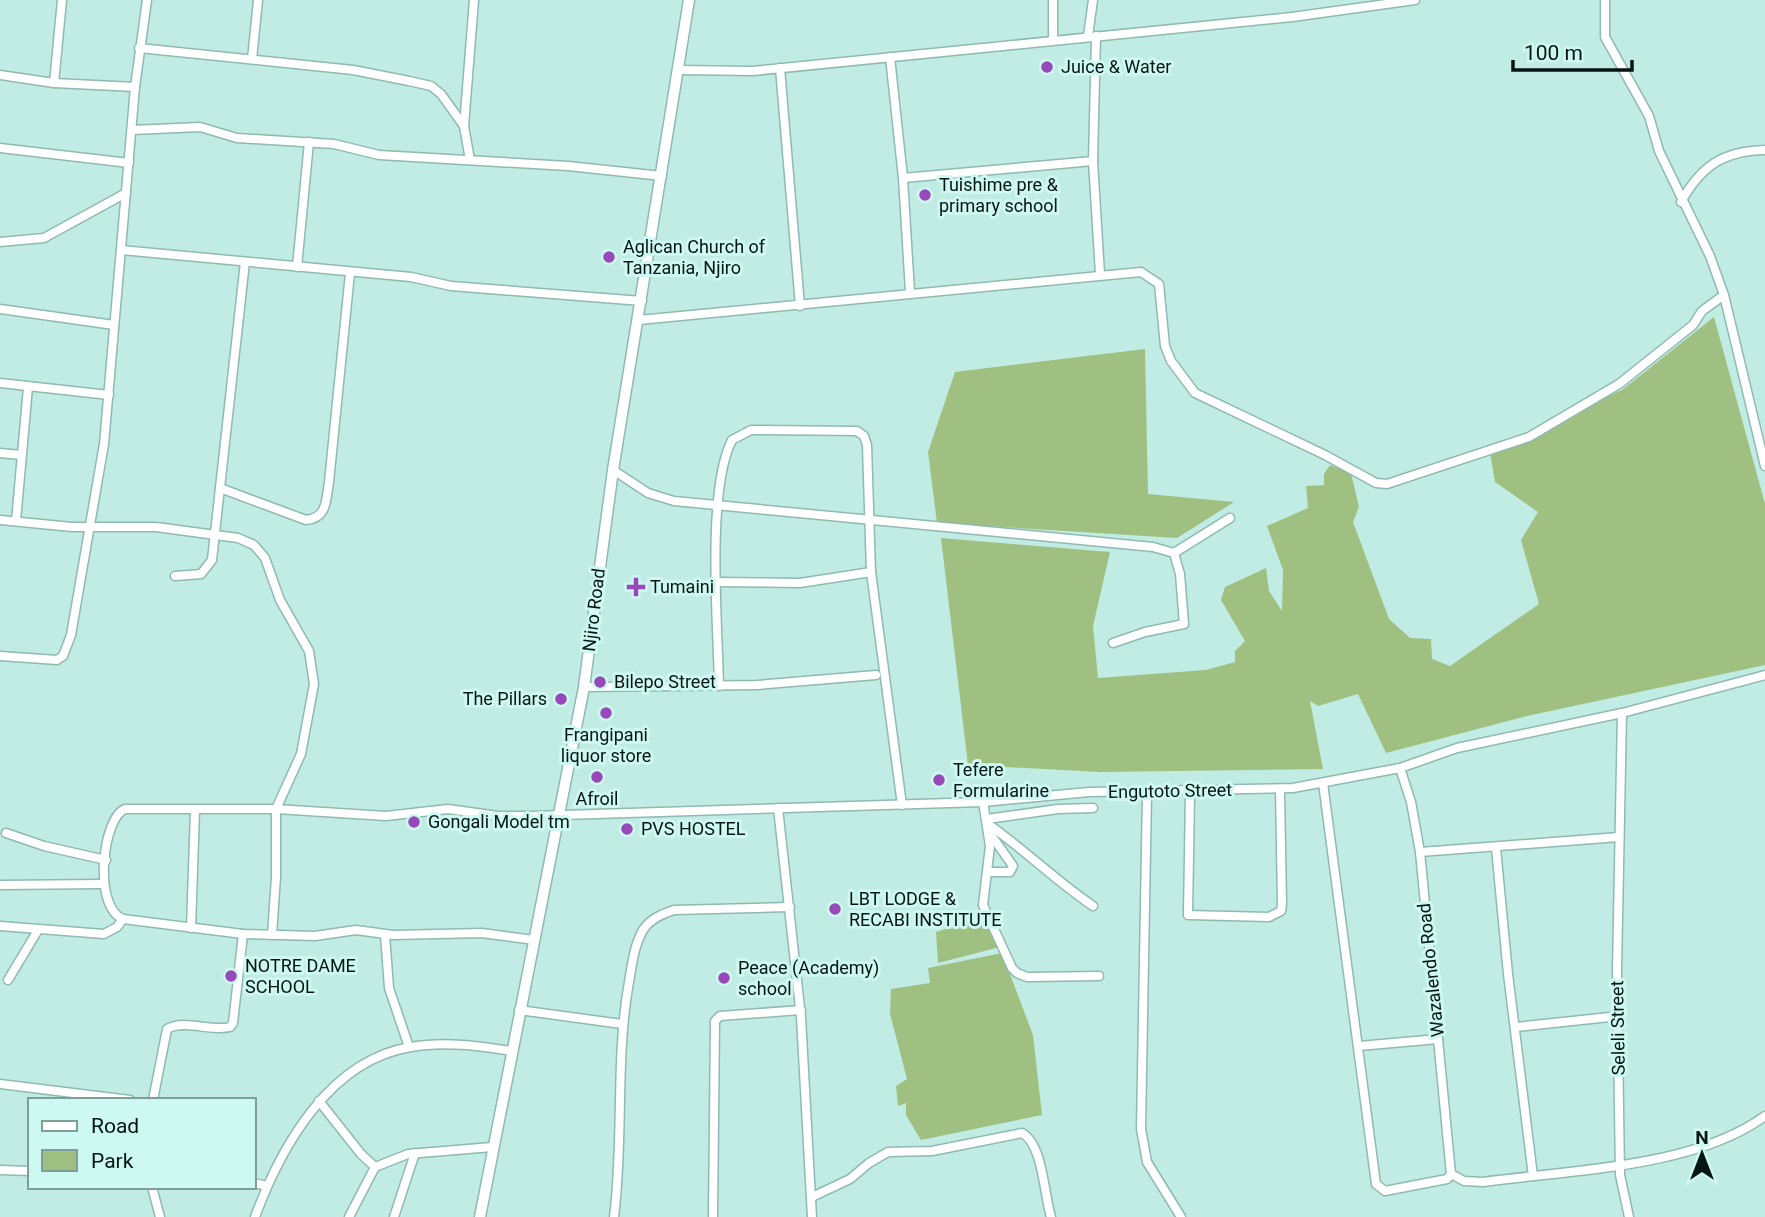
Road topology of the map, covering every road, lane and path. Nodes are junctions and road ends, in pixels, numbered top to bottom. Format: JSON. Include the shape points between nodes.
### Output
{"nodes":[{"id":1,"x":62,"y":0,"type":"edge"},
{"id":2,"x":147,"y":0,"type":"edge"},
{"id":3,"x":258,"y":0,"type":"edge"},
{"id":4,"x":474,"y":0,"type":"edge"},
{"id":5,"x":689,"y":0,"type":"edge"},
{"id":6,"x":1053,"y":0,"type":"edge"},
{"id":7,"x":1093,"y":0,"type":"edge"},
{"id":8,"x":1415,"y":0,"type":"edge"},
{"id":9,"x":1605,"y":0,"type":"edge"},
{"id":10,"x":1092,"y":36,"type":"junction"},
{"id":11,"x":1053,"y":38,"type":"junction"},
{"id":12,"x":139,"y":48,"type":"junction"},
{"id":13,"x":890,"y":57,"type":"junction"},
{"id":14,"x":252,"y":59,"type":"junction"},
{"id":15,"x":780,"y":68,"type":"junction"},
{"id":16,"x":678,"y":70,"type":"junction"},
{"id":17,"x":0,"y":75,"type":"edge"},
{"id":18,"x":54,"y":83,"type":"junction"},
{"id":19,"x":135,"y":87,"type":"junction"},
{"id":20,"x":464,"y":126,"type":"junction"},
{"id":21,"x":132,"y":130,"type":"junction"},
{"id":22,"x":309,"y":142,"type":"junction"},
{"id":23,"x":0,"y":148,"type":"edge"},
{"id":24,"x":1765,"y":150,"type":"edge"},
{"id":25,"x":470,"y":160,"type":"junction"},
{"id":26,"x":1093,"y":160,"type":"junction"},
{"id":27,"x":129,"y":163,"type":"junction"},
{"id":28,"x":662,"y":176,"type":"junction"},
{"id":29,"x":904,"y":178,"type":"junction"},
{"id":30,"x":126,"y":193,"type":"junction"},
{"id":31,"x":1681,"y":202,"type":"junction"},
{"id":32,"x":0,"y":242,"type":"edge"},
{"id":33,"x":121,"y":250,"type":"junction"},
{"id":34,"x":245,"y":262,"type":"junction"},
{"id":35,"x":297,"y":267,"type":"junction"},
{"id":36,"x":350,"y":273,"type":"junction"},
{"id":37,"x":1100,"y":274,"type":"junction"},
{"id":38,"x":910,"y":292,"type":"junction"},
{"id":39,"x":1724,"y":295,"type":"junction"},
{"id":40,"x":642,"y":301,"type":"junction"},
{"id":41,"x":800,"y":306,"type":"junction"},
{"id":42,"x":0,"y":309,"type":"edge"},
{"id":43,"x":639,"y":320,"type":"junction"},
{"id":44,"x":114,"y":325,"type":"junction"},
{"id":45,"x":0,"y":383,"type":"edge"},
{"id":46,"x":28,"y":387,"type":"junction"},
{"id":47,"x":109,"y":395,"type":"junction"},
{"id":48,"x":0,"y":453,"type":"edge"},
{"id":49,"x":22,"y":455,"type":"junction"},
{"id":50,"x":1765,"y":467,"type":"edge"},
{"id":51,"x":613,"y":470,"type":"junction"},
{"id":52,"x":220,"y":488,"type":"junction"},
{"id":53,"x":718,"y":505,"type":"junction"},
{"id":54,"x":1230,"y":518,"type":"dead end"},
{"id":55,"x":0,"y":520,"type":"edge"},
{"id":56,"x":870,"y":520,"type":"junction"},
{"id":57,"x":16,"y":521,"type":"junction"},
{"id":58,"x":88,"y":526,"type":"junction"},
{"id":59,"x":215,"y":535,"type":"junction"},
{"id":60,"x":1174,"y":553,"type":"junction"},
{"id":61,"x":871,"y":572,"type":"junction"},
{"id":62,"x":175,"y":576,"type":"dead end"},
{"id":63,"x":716,"y":582,"type":"junction"},
{"id":64,"x":1113,"y":643,"type":"dead end"},
{"id":65,"x":0,"y":656,"type":"edge"},
{"id":66,"x":876,"y":675,"type":"dead end"},
{"id":67,"x":1765,"y":675,"type":"edge"},
{"id":68,"x":719,"y":686,"type":"junction"},
{"id":69,"x":584,"y":687,"type":"junction"},
{"id":70,"x":1622,"y":713,"type":"junction"},
{"id":71,"x":1400,"y":768,"type":"junction"},
{"id":72,"x":1323,"y":783,"type":"junction"},
{"id":73,"x":1280,"y":789,"type":"junction"},
{"id":74,"x":1190,"y":792,"type":"junction"},
{"id":75,"x":1147,"y":793,"type":"junction"},
{"id":76,"x":983,"y":802,"type":"junction"},
{"id":77,"x":902,"y":805,"type":"junction"},
{"id":78,"x":778,"y":808,"type":"junction"},
{"id":79,"x":1093,"y":808,"type":"dead end"},
{"id":80,"x":276,"y":809,"type":"junction"},
{"id":81,"x":195,"y":810,"type":"junction"},
{"id":82,"x":561,"y":816,"type":"junction"},
{"id":83,"x":988,"y":825,"type":"junction"},
{"id":84,"x":6,"y":833,"type":"dead end"},
{"id":85,"x":1619,"y":837,"type":"junction"},
{"id":86,"x":1496,"y":848,"type":"junction"},
{"id":87,"x":1420,"y":852,"type":"junction"},
{"id":88,"x":106,"y":860,"type":"junction"},
{"id":89,"x":988,"y":872,"type":"junction"},
{"id":90,"x":103,"y":884,"type":"junction"},
{"id":91,"x":0,"y":885,"type":"edge"},
{"id":92,"x":1093,"y":906,"type":"dead end"},
{"id":93,"x":790,"y":907,"type":"junction"},
{"id":94,"x":123,"y":919,"type":"junction"},
{"id":95,"x":0,"y":926,"type":"edge"},
{"id":96,"x":191,"y":928,"type":"junction"},
{"id":97,"x":38,"y":930,"type":"junction"},
{"id":98,"x":243,"y":934,"type":"junction"},
{"id":99,"x":272,"y":935,"type":"junction"},
{"id":100,"x":385,"y":935,"type":"junction"},
{"id":101,"x":534,"y":940,"type":"junction"},
{"id":102,"x":1099,"y":976,"type":"dead end"},
{"id":103,"x":8,"y":980,"type":"dead end"},
{"id":104,"x":519,"y":1010,"type":"junction"},
{"id":105,"x":801,"y":1010,"type":"junction"},
{"id":106,"x":1619,"y":1016,"type":"junction"},
{"id":107,"x":622,"y":1024,"type":"junction"},
{"id":108,"x":1516,"y":1027,"type":"junction"},
{"id":109,"x":1438,"y":1039,"type":"junction"},
{"id":110,"x":1359,"y":1046,"type":"junction"},
{"id":111,"x":409,"y":1047,"type":"junction"},
{"id":112,"x":512,"y":1051,"type":"junction"},
{"id":113,"x":0,"y":1084,"type":"edge"},
{"id":114,"x":114,"y":1098,"type":"edge"},
{"id":115,"x":153,"y":1098,"type":"edge"},
{"id":116,"x":318,"y":1101,"type":"junction"},
{"id":117,"x":1765,"y":1116,"type":"edge"},
{"id":118,"x":492,"y":1147,"type":"junction"},
{"id":119,"x":415,"y":1153,"type":"junction"},
{"id":120,"x":1620,"y":1163,"type":"junction"},
{"id":121,"x":375,"y":1167,"type":"junction"},
{"id":122,"x":0,"y":1170,"type":"edge"},
{"id":123,"x":28,"y":1171,"type":"edge"},
{"id":124,"x":1451,"y":1174,"type":"junction"},
{"id":125,"x":1533,"y":1176,"type":"junction"},
{"id":126,"x":256,"y":1183,"type":"edge"},
{"id":127,"x":267,"y":1186,"type":"junction"},
{"id":128,"x":153,"y":1189,"type":"edge"},
{"id":129,"x":812,"y":1197,"type":"junction"},
{"id":130,"x":160,"y":1217,"type":"edge"},
{"id":131,"x":255,"y":1217,"type":"edge"},
{"id":132,"x":349,"y":1217,"type":"edge"},
{"id":133,"x":394,"y":1217,"type":"edge"},
{"id":134,"x":480,"y":1217,"type":"edge"},
{"id":135,"x":614,"y":1217,"type":"edge"},
{"id":136,"x":713,"y":1217,"type":"edge"},
{"id":137,"x":812,"y":1217,"type":"edge"},
{"id":138,"x":1051,"y":1217,"type":"edge"},
{"id":139,"x":1181,"y":1217,"type":"edge"},
{"id":140,"x":1629,"y":1217,"type":"edge"}],
"edges":[{"from":1,"to":18,"type":"street"},
{"from":2,"to":12,"type":"street"},
{"from":3,"to":14,"type":"street"},
{"from":4,"to":20,"type":"street"},
{"from":5,"to":16,"type":"street","name":"Njiro Road"},
{"from":6,"to":11,"type":"street"},
{"from":7,"to":10,"type":"street"},
{"from":8,"to":10,"type":"street"},
{"from":9,"to":31,"type":"street","via":[[1605,37],[1648,116]]},
{"from":10,"to":11,"type":"street"},
{"from":10,"to":26,"type":"street"},
{"from":11,"to":13,"type":"street"},
{"from":12,"to":14,"type":"street"},
{"from":12,"to":19,"type":"street"},
{"from":13,"to":15,"type":"street"},
{"from":13,"to":29,"type":"street"},
{"from":14,"to":20,"type":"street","via":[[378,74],[431,86]]},
{"from":15,"to":16,"type":"street"},
{"from":15,"to":41,"type":"street"},
{"from":16,"to":28,"type":"street","name":"Njiro Road"},
{"from":17,"to":18,"type":"street"},
{"from":18,"to":19,"type":"street"},
{"from":19,"to":21,"type":"street"},
{"from":20,"to":25,"type":"street"},
{"from":21,"to":22,"type":"street","via":[[200,127],[237,138]]},
{"from":21,"to":27,"type":"street"},
{"from":22,"to":25,"type":"street","via":[[379,155]]},
{"from":22,"to":35,"type":"street"},
{"from":23,"to":27,"type":"street"},
{"from":24,"to":31,"type":"street","via":[[1716,159],[1700,173]]},
{"from":25,"to":28,"type":"street"},
{"from":26,"to":29,"type":"street"},
{"from":26,"to":37,"type":"street"},
{"from":27,"to":30,"type":"street"},
{"from":28,"to":40,"type":"street","name":"Njiro Road"},
{"from":29,"to":38,"type":"street"},
{"from":30,"to":32,"type":"street","via":[[44,238]]},
{"from":30,"to":33,"type":"street"},
{"from":31,"to":39,"type":"street","via":[[1710,256]]},
{"from":33,"to":34,"type":"street"},
{"from":33,"to":44,"type":"street"},
{"from":34,"to":35,"type":"street"},
{"from":34,"to":52,"type":"street"},
{"from":35,"to":36,"type":"street"},
{"from":36,"to":40,"type":"street"},
{"from":36,"to":52,"type":"street","via":[[322,515],[306,520]]},
{"from":37,"to":38,"type":"street"},
{"from":37,"to":39,"type":"street","via":[[1141,272],[1159,284],[1166,346],[1171,361],[1195,393],[1376,483],[1387,484],[1529,437],[1619,384],[1693,326],[1702,311]]},
{"from":38,"to":41,"type":"street"},
{"from":39,"to":50,"type":"street"},
{"from":40,"to":43,"type":"street","name":"Njiro Road"},
{"from":41,"to":43,"type":"street"},
{"from":42,"to":44,"type":"street"},
{"from":43,"to":51,"type":"street","name":"Njiro Road"},
{"from":44,"to":47,"type":"street"},
{"from":45,"to":46,"type":"street"},
{"from":46,"to":47,"type":"street"},
{"from":46,"to":49,"type":"street"},
{"from":47,"to":58,"type":"street"},
{"from":48,"to":49,"type":"street"},
{"from":49,"to":57,"type":"street"},
{"from":51,"to":53,"type":"street","via":[[658,498]]},
{"from":51,"to":69,"type":"street","name":"Njiro Road"},
{"from":52,"to":59,"type":"street"},
{"from":53,"to":56,"type":"street"},
{"from":53,"to":56,"type":"street","via":[[729,444],[736,435],[751,430],[849,429],[864,436],[867,445]]},
{"from":53,"to":63,"type":"street"},
{"from":54,"to":60,"type":"street"},
{"from":55,"to":57,"type":"street"},
{"from":56,"to":60,"type":"street","via":[[1140,545]]},
{"from":56,"to":61,"type":"street"},
{"from":57,"to":58,"type":"street"},
{"from":58,"to":59,"type":"street","via":[[156,527]]},
{"from":58,"to":65,"type":"street","via":[[71,635],[63,656],[57,660]]},
{"from":59,"to":62,"type":"street","via":[[206,572]]},
{"from":59,"to":80,"type":"street","via":[[244,539],[259,549],[312,660],[312,703],[301,754]]},
{"from":60,"to":64,"type":"street","via":[[1184,624]]},
{"from":61,"to":63,"type":"street","via":[[800,583]]},
{"from":61,"to":77,"type":"street"},
{"from":63,"to":68,"type":"street"},
{"from":66,"to":68,"type":"street"},
{"from":67,"to":70,"type":"street","name":"Engutoto Street"},
{"from":68,"to":69,"type":"street"},
{"from":69,"to":82,"type":"street","name":"Njiro Road"},
{"from":70,"to":71,"type":"street","name":"Engutoto Street","via":[[1457,748]]},
{"from":70,"to":85,"type":"street","name":"Seleli Street"},
{"from":71,"to":72,"type":"street","name":"Engutoto Street"},
{"from":71,"to":87,"type":"street","name":"Wazalendo Road"},
{"from":72,"to":73,"type":"street","name":"Engutoto Street"},
{"from":72,"to":110,"type":"street"},
{"from":73,"to":74,"type":"street","name":"Engutoto Street"},
{"from":73,"to":74,"type":"street","via":[[1282,904],[1281,911],[1269,917],[1188,915]]},
{"from":74,"to":75,"type":"street","name":"Engutoto Street"},
{"from":75,"to":76,"type":"street","name":"Engutoto Street","via":[[1089,792]]},
{"from":75,"to":139,"type":"street","via":[[1141,1129],[1147,1162]]},
{"from":76,"to":77,"type":"street","name":"Engutoto Street"},
{"from":76,"to":83,"type":"street"},
{"from":77,"to":78,"type":"street","name":"Engutoto Street"},
{"from":78,"to":82,"type":"street","name":"Engutoto Street"},
{"from":78,"to":93,"type":"street"},
{"from":79,"to":83,"type":"street","via":[[1058,809]]},
{"from":80,"to":81,"type":"street","name":"Engutoto Street"},
{"from":80,"to":82,"type":"street","name":"Engutoto Street","via":[[386,816],[443,809],[498,816]]},
{"from":80,"to":99,"type":"street"},
{"from":81,"to":88,"type":"street","name":"Engutoto Street","via":[[119,811]]},
{"from":81,"to":96,"type":"street"},
{"from":82,"to":101,"type":"street","name":"Njiro Road"},
{"from":83,"to":89,"type":"street"},
{"from":83,"to":89,"type":"street","via":[[1013,866],[1010,872]]},
{"from":83,"to":92,"type":"street"},
{"from":84,"to":88,"type":"street"},
{"from":85,"to":86,"type":"street"},
{"from":85,"to":106,"type":"street","name":"Seleli Street"},
{"from":86,"to":87,"type":"street"},
{"from":86,"to":108,"type":"street"},
{"from":87,"to":109,"type":"street","name":"Wazalendo Road"},
{"from":88,"to":90,"type":"street"},
{"from":89,"to":102,"type":"street","via":[[985,916],[1017,973]]},
{"from":90,"to":91,"type":"street"},
{"from":90,"to":94,"type":"street","via":[[110,909]]},
{"from":93,"to":105,"type":"street"},
{"from":93,"to":107,"type":"street","via":[[674,910],[657,916],[635,947]]},
{"from":94,"to":96,"type":"street"},
{"from":94,"to":97,"type":"street","via":[[104,934]]},
{"from":95,"to":97,"type":"street"},
{"from":96,"to":98,"type":"street"},
{"from":97,"to":103,"type":"street"},
{"from":98,"to":99,"type":"street"},
{"from":98,"to":115,"type":"street","via":[[232,1026],[167,1028]]},
{"from":99,"to":100,"type":"street","via":[[315,936],[356,930]]},
{"from":100,"to":101,"type":"street","via":[[482,933]]},
{"from":100,"to":111,"type":"street","via":[[390,988]]},
{"from":101,"to":104,"type":"street","name":"Njiro Road"},
{"from":104,"to":107,"type":"street"},
{"from":104,"to":112,"type":"street","name":"Njiro Road"},
{"from":105,"to":129,"type":"street"},
{"from":105,"to":136,"type":"street","via":[[720,1016],[715,1021]]},
{"from":106,"to":108,"type":"street"},
{"from":106,"to":120,"type":"street","name":"Seleli Street"},
{"from":107,"to":135,"type":"street"},
{"from":108,"to":125,"type":"street"},
{"from":109,"to":110,"type":"street"},
{"from":109,"to":124,"type":"street","name":"Wazalendo Road"},
{"from":110,"to":124,"type":"street","via":[[1378,1188],[1401,1189],[1447,1179]]},
{"from":111,"to":112,"type":"street","via":[[454,1044]]},
{"from":111,"to":116,"type":"street","via":[[354,1072]]},
{"from":112,"to":118,"type":"street","name":"Njiro Road"},
{"from":113,"to":114,"type":"street"},
{"from":116,"to":121,"type":"street"},
{"from":116,"to":127,"type":"street"},
{"from":117,"to":120,"type":"street","via":[[1707,1146]]},
{"from":118,"to":119,"type":"street"},
{"from":118,"to":134,"type":"street","name":"Njiro Road"},
{"from":119,"to":121,"type":"street"},
{"from":119,"to":133,"type":"street"},
{"from":120,"to":125,"type":"street"},
{"from":120,"to":140,"type":"street","name":"Seleli Street"},
{"from":121,"to":132,"type":"street"},
{"from":122,"to":123,"type":"street"},
{"from":124,"to":125,"type":"street","via":[[1473,1182]]},
{"from":126,"to":127,"type":"street"},
{"from":127,"to":131,"type":"street"},
{"from":128,"to":130,"type":"street"},
{"from":129,"to":137,"type":"street"},
{"from":129,"to":138,"type":"street","via":[[850,1179],[888,1152],[932,1151],[1022,1133],[1030,1138],[1037,1156]]}]}
